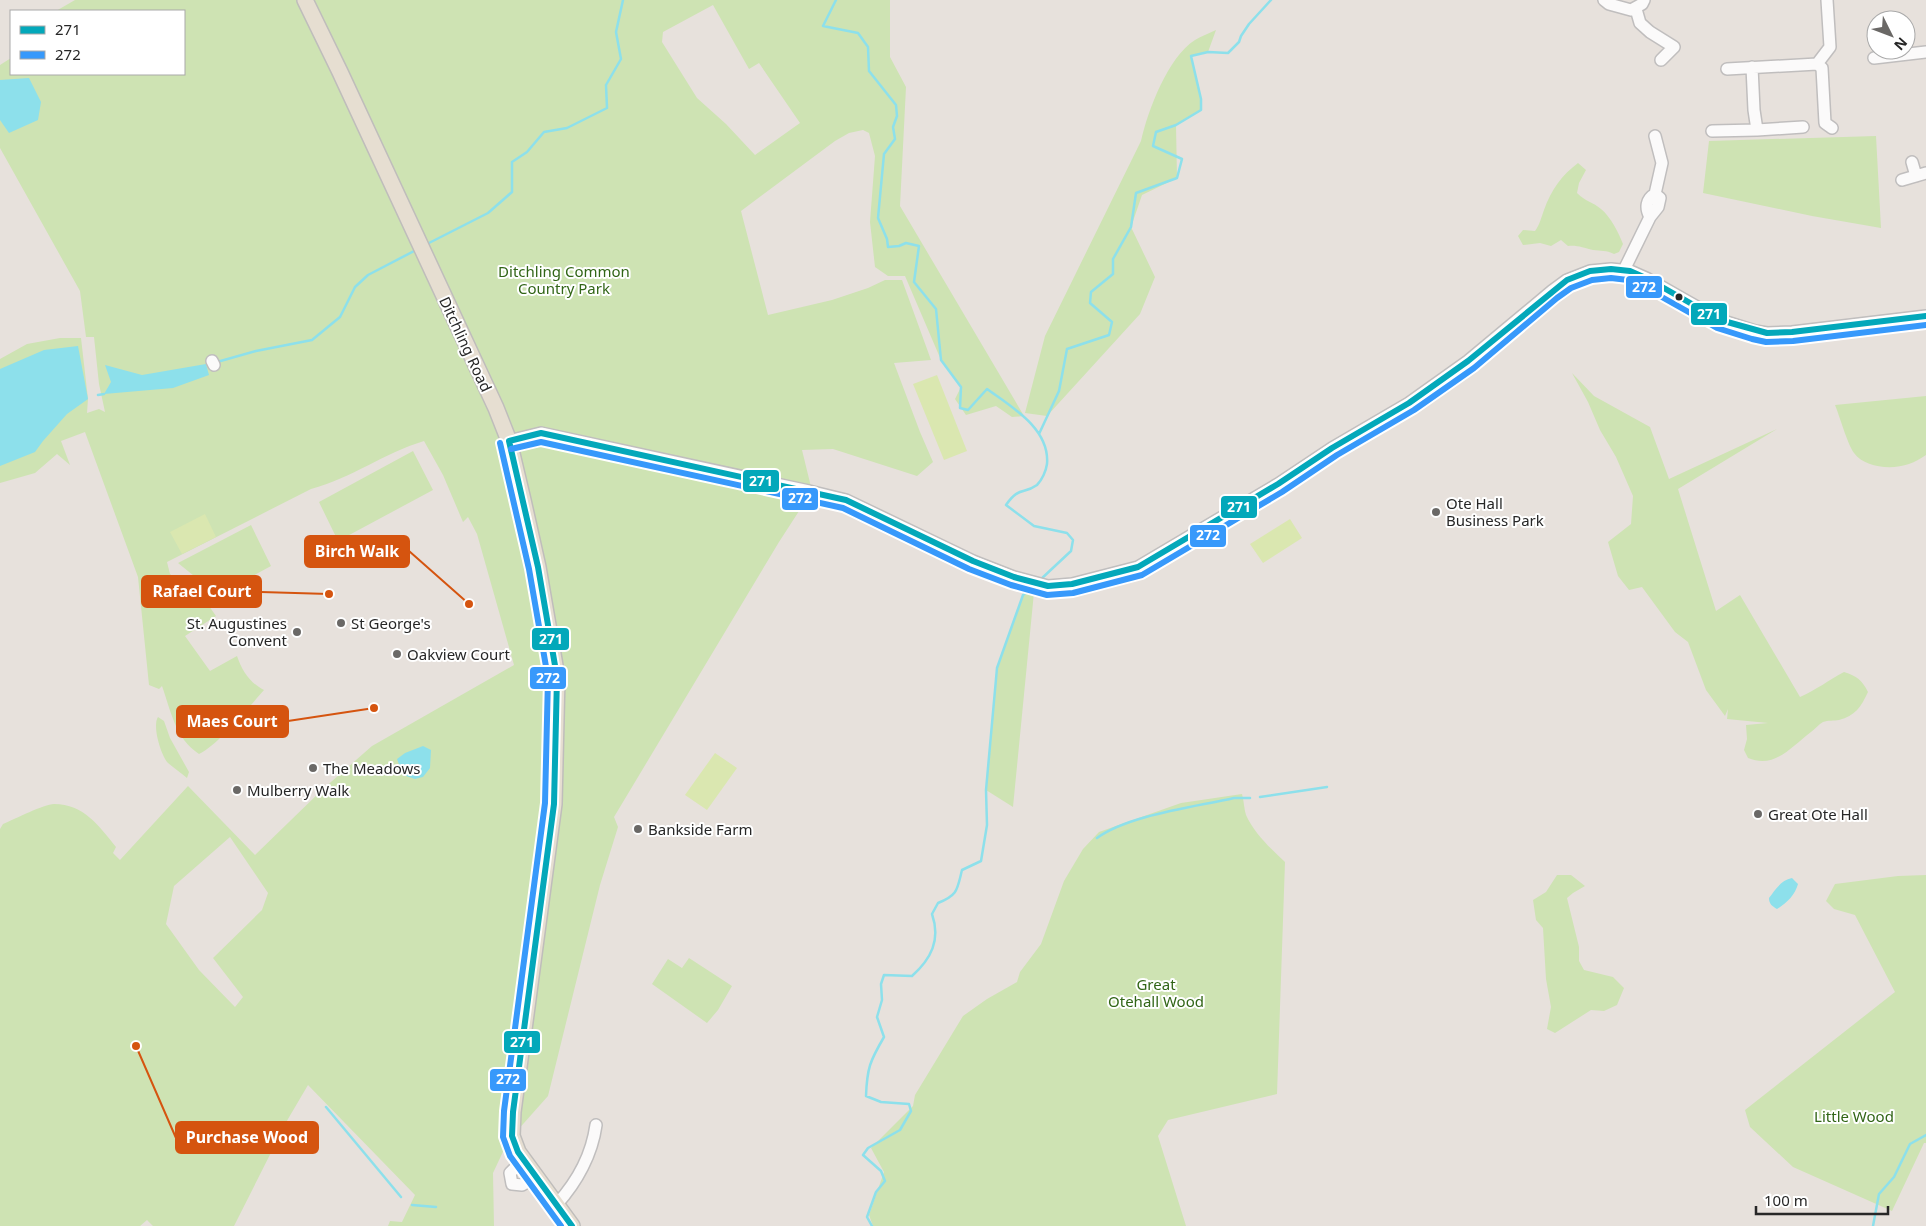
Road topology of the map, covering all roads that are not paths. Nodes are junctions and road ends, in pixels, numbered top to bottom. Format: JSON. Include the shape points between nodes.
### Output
{"nodes":[{"id":1,"x":305,"y":0,"type":"edge"},
{"id":2,"x":1604,"y":0,"type":"edge"},
{"id":3,"x":1644,"y":0,"type":"edge"},
{"id":4,"x":1827,"y":0,"type":"edge"},
{"id":5,"x":1636,"y":9,"type":"junction"},
{"id":6,"x":1661,"y":60,"type":"dead end"},
{"id":7,"x":1817,"y":64,"type":"junction"},
{"id":8,"x":1752,"y":67,"type":"junction"},
{"id":9,"x":1727,"y":69,"type":"dead end"},
{"id":10,"x":1803,"y":128,"type":"dead end"},
{"id":11,"x":1832,"y":128,"type":"dead end"},
{"id":12,"x":1757,"y":130,"type":"junction"},
{"id":13,"x":1712,"y":131,"type":"dead end"},
{"id":14,"x":1655,"y":136,"type":"dead end"},
{"id":15,"x":1912,"y":162,"type":"dead end"},
{"id":16,"x":1921,"y":174,"type":"edge"},
{"id":17,"x":1902,"y":180,"type":"dead end"},
{"id":18,"x":1624,"y":270,"type":"junction"},
{"id":19,"x":1926,"y":316,"type":"edge"},
{"id":20,"x":509,"y":441,"type":"junction"},
{"id":21,"x":596,"y":1125,"type":"dead end"},
{"id":22,"x":523,"y":1160,"type":"junction"},
{"id":23,"x":535,"y":1176,"type":"junction"},
{"id":24,"x":557,"y":1204,"type":"junction"},
{"id":25,"x":572,"y":1226,"type":"edge"}],
"edges":[{"from":1,"to":20,"type":"main road","name":"Ditchling Road"},
{"from":2,"to":5,"type":"street"},
{"from":3,"to":5,"type":"street"},
{"from":4,"to":7,"type":"street","via":[[1830,47]]},
{"from":5,"to":6,"type":"street","via":[[1640,23],[1674,47]]},
{"from":7,"to":8,"type":"street"},
{"from":7,"to":11,"type":"street","via":[[1822,68],[1825,123]]},
{"from":8,"to":9,"type":"street"},
{"from":8,"to":12,"type":"street"},
{"from":10,"to":12,"type":"street"},
{"from":12,"to":13,"type":"street"},
{"from":14,"to":18,"type":"street","via":[[1662,162],[1655,194],[1660,202]]},
{"from":15,"to":16,"type":"street"},
{"from":16,"to":17,"type":"street"},
{"from":18,"to":19,"type":"street","via":[[1648,279],[1720,320],[1767,333]]},
{"from":18,"to":20,"type":"street","via":[[1590,271],[1567,280],[1468,361],[1409,403],[1138,567],[1077,584],[1048,586],[1014,577],[973,561],[846,500],[542,433]]},
{"from":20,"to":22,"type":"main road","name":"Ditchling Road","via":[[538,567],[557,678],[554,804],[512,1112],[512,1136]]},
{"from":21,"to":24,"type":"street","via":[[599,1140],[570,1190]]},
{"from":22,"to":23,"type":"main road","name":"Ditchling Road"},
{"from":22,"to":23,"type":"street","via":[[510,1173],[512,1184],[522,1185]]},
{"from":23,"to":24,"type":"main road","name":"Ditchling Road"},
{"from":24,"to":25,"type":"main road","name":"Ditchling Road"}]}
